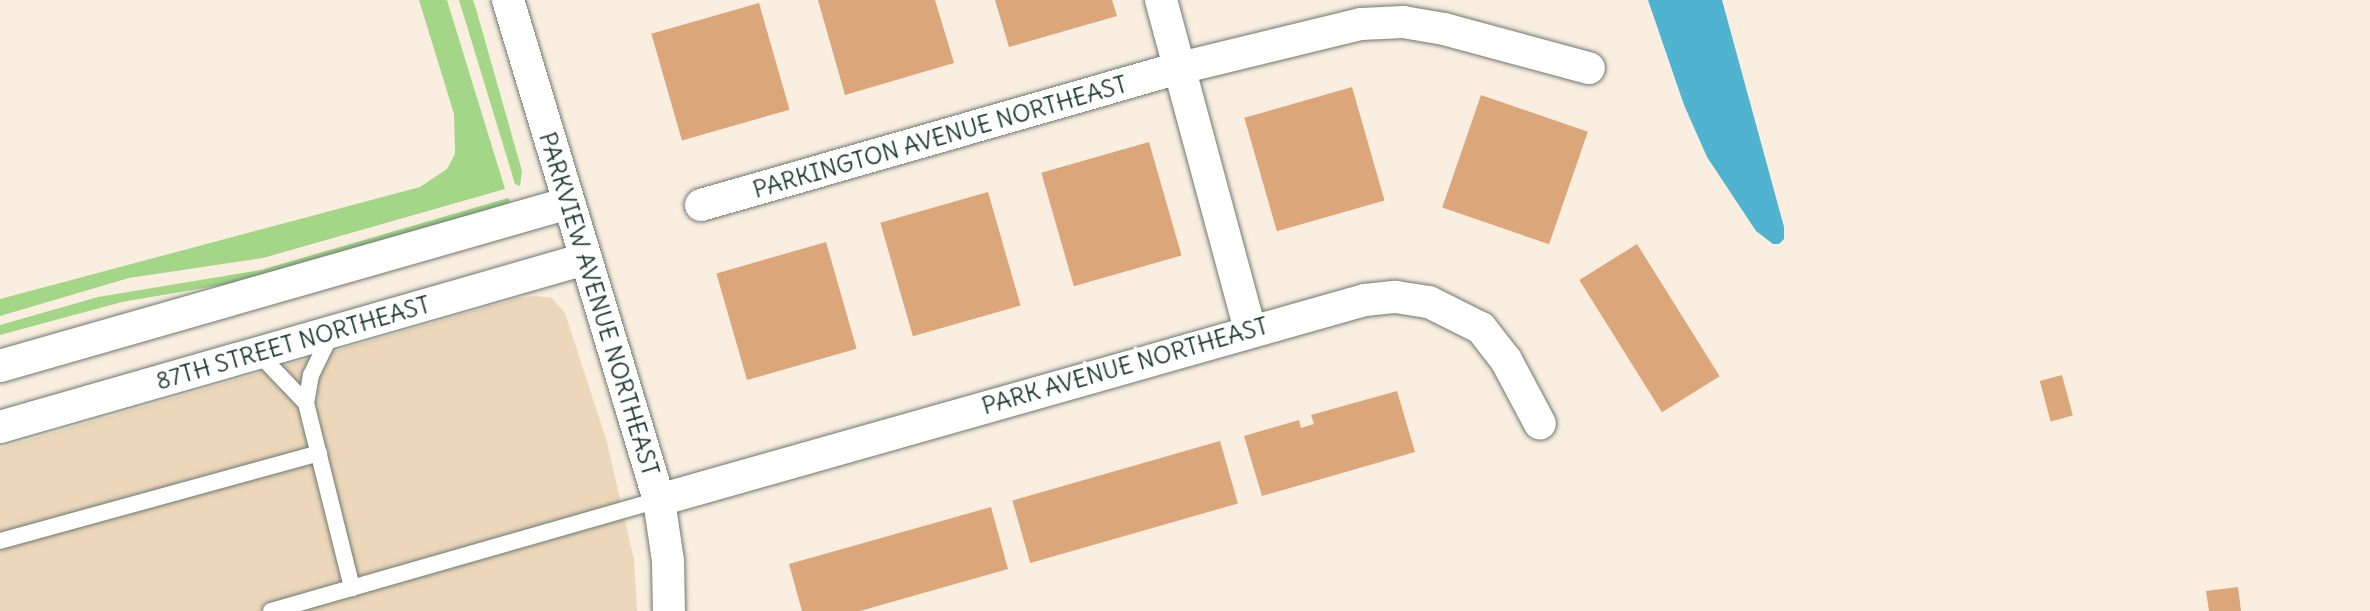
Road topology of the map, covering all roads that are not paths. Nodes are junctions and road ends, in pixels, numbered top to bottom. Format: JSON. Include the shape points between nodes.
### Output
{"nodes":[{"id":1,"x":508,"y":0,"type":"edge"},
{"id":2,"x":1161,"y":0,"type":"edge"},
{"id":3,"x":1180,"y":68,"type":"junction"},
{"id":4,"x":1589,"y":68,"type":"dead end"},
{"id":5,"x":569,"y":203,"type":"junction"},
{"id":6,"x":701,"y":205,"type":"dead end"},
{"id":7,"x":585,"y":259,"type":"junction"},
{"id":8,"x":1250,"y":330,"type":"junction"},
{"id":9,"x":332,"y":332,"type":"junction"},
{"id":10,"x":258,"y":353,"type":"junction"},
{"id":11,"x":0,"y":366,"type":"edge"},
{"id":12,"x":306,"y":403,"type":"junction"},
{"id":13,"x":1540,"y":424,"type":"dead end"},
{"id":14,"x":0,"y":427,"type":"edge"},
{"id":15,"x":319,"y":453,"type":"junction"},
{"id":16,"x":659,"y":500,"type":"junction"},
{"id":17,"x":0,"y":541,"type":"edge"},
{"id":18,"x":352,"y":588,"type":"junction"},
{"id":19,"x":271,"y":611,"type":"edge"},
{"id":20,"x":669,"y":611,"type":"edge"}],
"edges":[{"from":1,"to":5,"type":"street","name":"PARKVIEW AVENUE NORTHEAST"},
{"from":2,"to":3,"type":"street"},
{"from":3,"to":4,"type":"street","name":"PARKINGTON AVENUE NORTHEAST","via":[[1361,24],[1403,22]]},
{"from":3,"to":6,"type":"street","name":"PARKINGTON AVENUE NORTHEAST"},
{"from":3,"to":8,"type":"street"},
{"from":5,"to":7,"type":"street","name":"PARKVIEW AVENUE NORTHEAST"},
{"from":5,"to":11,"type":"street"},
{"from":7,"to":9,"type":"street","name":"87TH STREET NORTHEAST"},
{"from":7,"to":16,"type":"street","name":"PARKVIEW AVENUE NORTHEAST"},
{"from":8,"to":13,"type":"street","name":"PARK AVENUE NORTHEAST","via":[[1365,300],[1429,302],[1481,328],[1506,360]]},
{"from":8,"to":16,"type":"street","name":"PARK AVENUE NORTHEAST"},
{"from":9,"to":10,"type":"street","name":"87TH STREET NORTHEAST"},
{"from":9,"to":12,"type":"lane","via":[[311,375]]},
{"from":10,"to":12,"type":"lane"},
{"from":10,"to":14,"type":"street","name":"87TH STREET NORTHEAST"},
{"from":12,"to":15,"type":"lane"},
{"from":15,"to":17,"type":"lane"},
{"from":15,"to":18,"type":"lane"},
{"from":16,"to":18,"type":"lane"},
{"from":16,"to":20,"type":"street","name":"PARKVIEW AVENUE NORTHEAST"},
{"from":18,"to":19,"type":"lane"}]}
